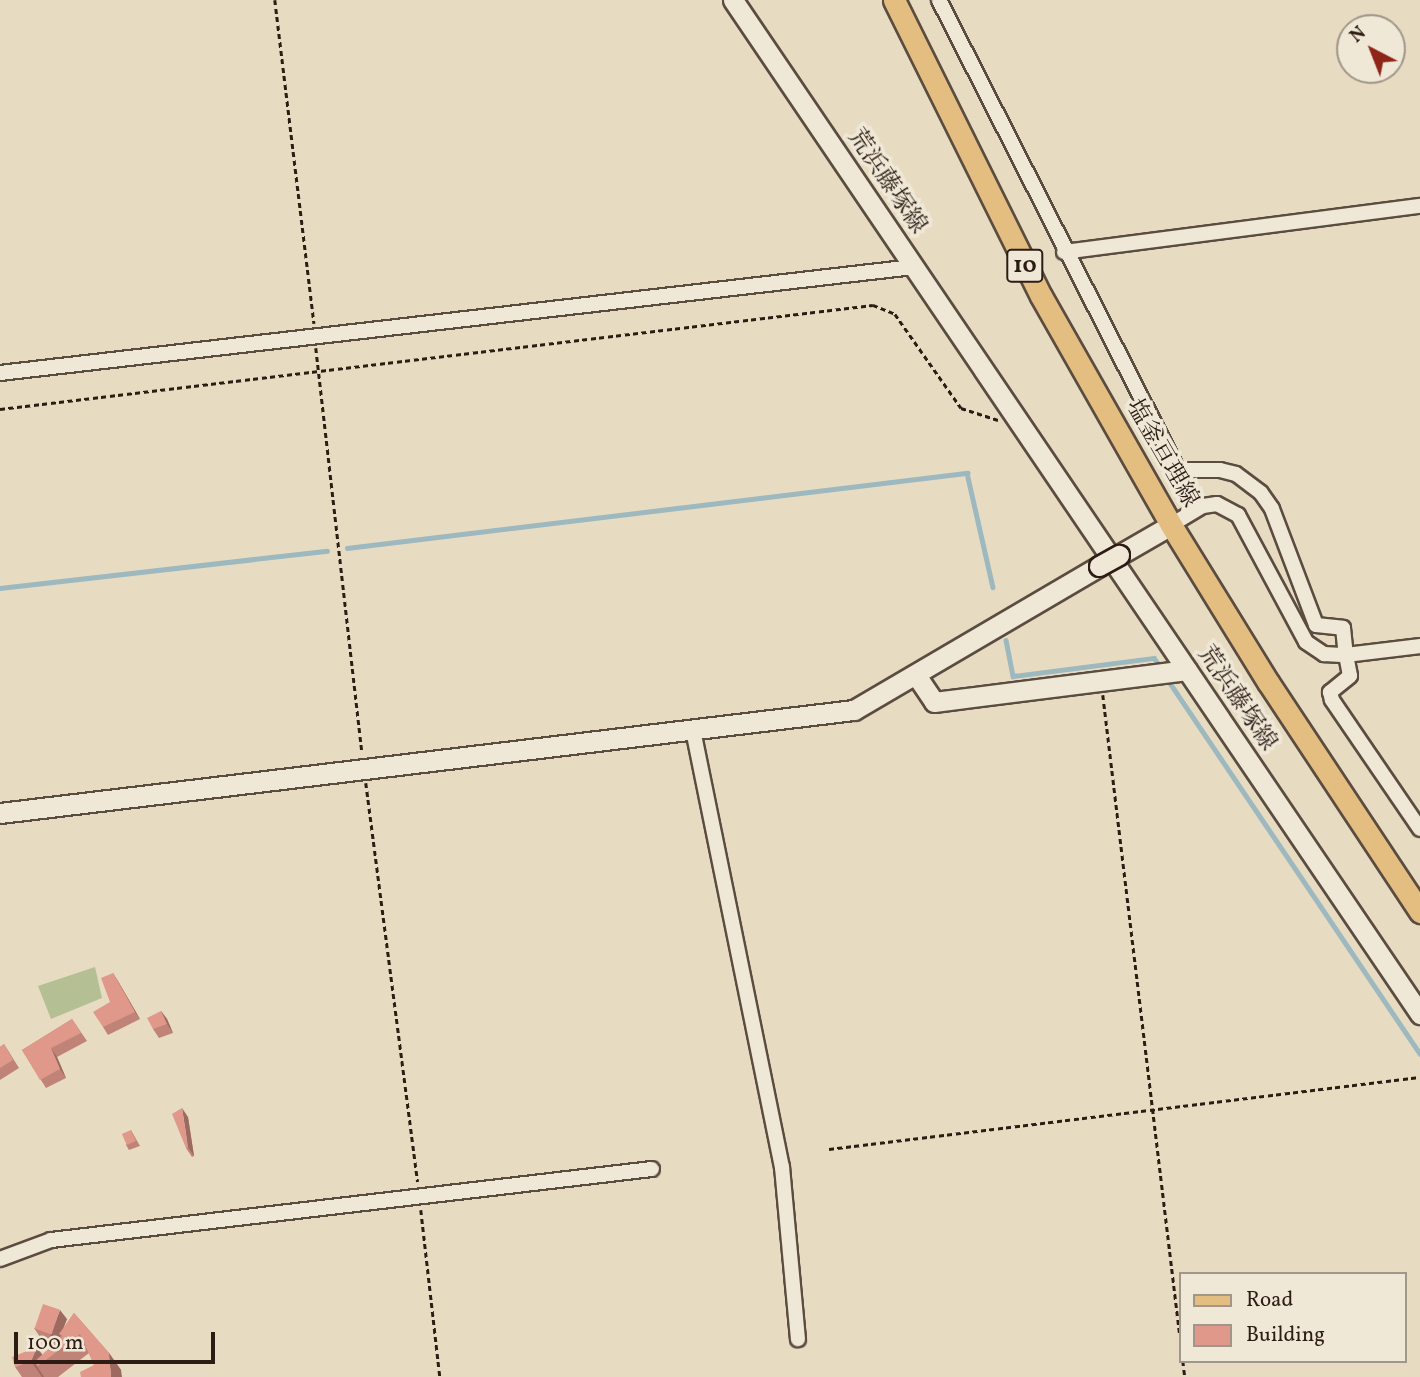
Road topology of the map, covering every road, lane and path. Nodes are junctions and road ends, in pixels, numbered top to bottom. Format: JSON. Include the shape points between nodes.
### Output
{"nodes":[{"id":1,"x":275,"y":0,"type":"edge"},
{"id":2,"x":733,"y":0,"type":"edge"},
{"id":3,"x":894,"y":0,"type":"edge"},
{"id":4,"x":939,"y":0,"type":"edge"},
{"id":5,"x":1420,"y":206,"type":"edge"},
{"id":6,"x":1064,"y":252,"type":"junction"},
{"id":7,"x":914,"y":267,"type":"junction"},
{"id":8,"x":316,"y":339,"type":"junction"},
{"id":9,"x":319,"y":368,"type":"junction"},
{"id":10,"x":0,"y":373,"type":"edge"},
{"id":11,"x":0,"y":409,"type":"edge"},
{"id":12,"x":1014,"y":413,"type":"junction"},
{"id":13,"x":1171,"y":525,"type":"junction"},
{"id":14,"x":1420,"y":646,"type":"edge"},
{"id":15,"x":1346,"y":655,"type":"junction"},
{"id":16,"x":1187,"y":670,"type":"junction"},
{"id":17,"x":916,"y":675,"type":"junction"},
{"id":18,"x":1102,"y":681,"type":"junction"},
{"id":19,"x":693,"y":730,"type":"junction"},
{"id":20,"x":364,"y":767,"type":"junction"},
{"id":21,"x":0,"y":813,"type":"edge"},
{"id":22,"x":1420,"y":829,"type":"edge"},
{"id":23,"x":1420,"y":912,"type":"edge"},
{"id":24,"x":1420,"y":1014,"type":"edge"},
{"id":25,"x":1420,"y":1077,"type":"edge"},
{"id":26,"x":1152,"y":1110,"type":"junction"},
{"id":27,"x":829,"y":1149,"type":"dead end"},
{"id":28,"x":652,"y":1169,"type":"dead end"},
{"id":29,"x":420,"y":1197,"type":"junction"},
{"id":30,"x":0,"y":1259,"type":"edge"},
{"id":31,"x":1178,"y":1320,"type":"edge"},
{"id":32,"x":798,"y":1339,"type":"dead end"},
{"id":33,"x":440,"y":1377,"type":"edge"}],
"edges":[{"from":1,"to":8,"type":"path"},
{"from":2,"to":7,"type":"street","name":"荒浜藤塚線"},
{"from":3,"to":13,"type":"main road","name":"塩釜亘理線","number":"10","via":[[1041,296]]},
{"from":4,"to":6,"type":"street"},
{"from":5,"to":6,"type":"street"},
{"from":6,"to":15,"type":"street","via":[[1178,470],[1236,474],[1261,493],[1272,509],[1316,625],[1343,628]]},
{"from":7,"to":8,"type":"street"},
{"from":7,"to":12,"type":"street","name":"荒浜藤塚線"},
{"from":8,"to":9,"type":"path"},
{"from":8,"to":10,"type":"street"},
{"from":9,"to":11,"type":"path"},
{"from":9,"to":12,"type":"path","via":[[873,305],[895,314],[961,408],[999,420]]},
{"from":9,"to":20,"type":"path"},
{"from":12,"to":16,"type":"street","name":"荒浜藤塚線"},
{"from":13,"to":15,"type":"street","via":[[1203,506],[1231,508],[1306,642],[1324,654]]},
{"from":13,"to":17,"type":"street","bridge":true},
{"from":13,"to":23,"type":"main road","name":"塩釜亘理線","number":"10"},
{"from":14,"to":15,"type":"street"},
{"from":15,"to":22,"type":"street","via":[[1350,676],[1330,692],[1332,699]]},
{"from":16,"to":18,"type":"street"},
{"from":16,"to":24,"type":"street","name":"荒浜藤塚線"},
{"from":17,"to":18,"type":"street","via":[[934,702]]},
{"from":17,"to":19,"type":"street","via":[[854,710]]},
{"from":18,"to":26,"type":"path"},
{"from":19,"to":20,"type":"street"},
{"from":19,"to":32,"type":"street","via":[[782,1167]]},
{"from":20,"to":21,"type":"street"},
{"from":20,"to":29,"type":"path"},
{"from":25,"to":26,"type":"path"},
{"from":26,"to":27,"type":"path"},
{"from":26,"to":31,"type":"path"},
{"from":28,"to":29,"type":"street"},
{"from":29,"to":30,"type":"street","via":[[51,1240]]},
{"from":29,"to":33,"type":"path"}]}
